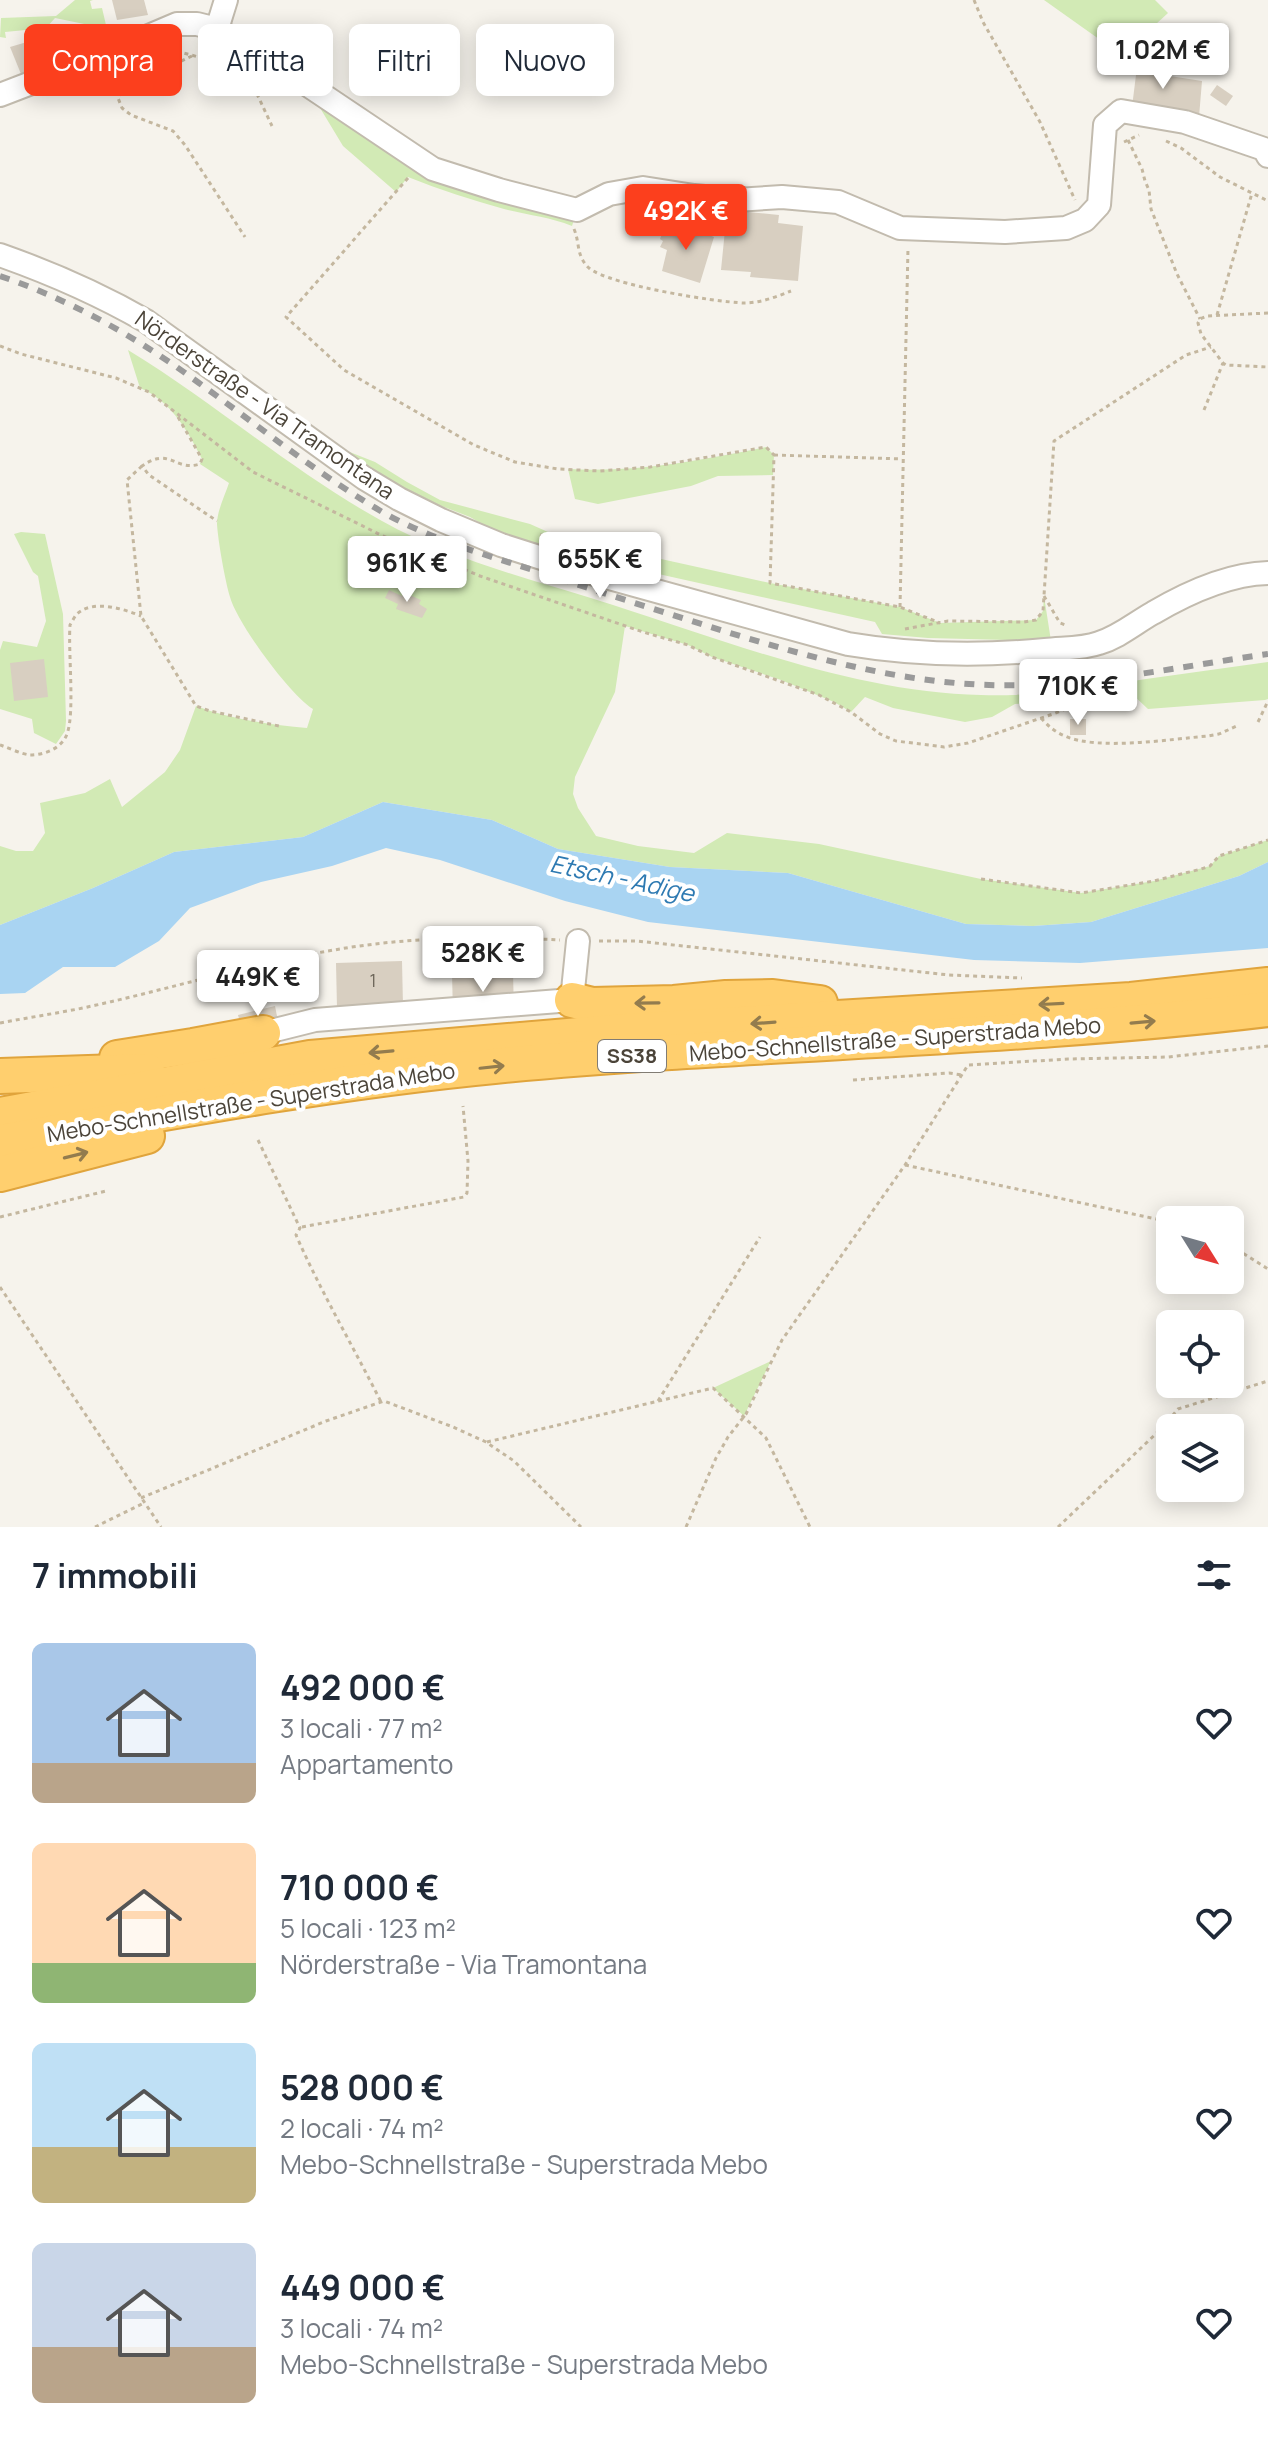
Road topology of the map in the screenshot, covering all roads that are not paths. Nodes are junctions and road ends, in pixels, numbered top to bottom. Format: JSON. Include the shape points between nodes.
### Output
{"nodes":[{"id":1,"x":226,"y":0,"type":"edge"},
{"id":2,"x":198,"y":24,"type":"edge"},
{"id":3,"x":219,"y":24,"type":"edge"},
{"id":4,"x":0,"y":95,"type":"edge"},
{"id":5,"x":324,"y":96,"type":"edge"},
{"id":6,"x":1268,"y":156,"type":"edge"},
{"id":7,"x":0,"y":255,"type":"edge"},
{"id":8,"x":1268,"y":573,"type":"edge"},
{"id":9,"x":578,"y":941,"type":"road end"},
{"id":10,"x":1268,"y":985,"type":"edge"},
{"id":11,"x":572,"y":1000,"type":"junction"},
{"id":12,"x":1268,"y":1009,"type":"edge"},
{"id":13,"x":947,"y":1011,"type":"junction"},
{"id":14,"x":263,"y":1033,"type":"joint"},
{"id":15,"x":310,"y":1058,"type":"junction"},
{"id":16,"x":0,"y":1067,"type":"edge"},
{"id":17,"x":0,"y":1076,"type":"edge"},
{"id":18,"x":373,"y":1081,"type":"junction"},
{"id":19,"x":0,"y":1115,"type":"edge"},
{"id":20,"x":0,"y":1142,"type":"edge"},
{"id":21,"x":0,"y":1174,"type":"edge"}],
"edges":[{"from":1,"to":3,"type":"street"},
{"from":2,"to":4,"type":"street","via":[[177,24]]},
{"from":5,"to":6,"type":"street","via":[[433,169],[577,210],[609,194],[643,188],[736,200],[838,202],[900,228],[1066,228],[1085,220],[1099,205],[1105,125],[1121,111],[1185,122],[1264,149]]},
{"from":7,"to":8,"type":"street","name":"Nörderstraße - Via Tramontana","via":[[62,278],[146,321],[364,478],[467,533],[848,644],[923,652],[1084,648],[1116,636],[1189,593]]},
{"from":9,"to":11,"type":"street"},
{"from":10,"to":13,"type":"highway","name":"Mebo-Schnellstraße - Superstrada Mebo","number":"SS38","one_way":true},
{"from":13,"to":11,"type":"highway","one_way":true,"via":[[922,1001],[808,1003],[773,997],[592,1005]]},
{"from":11,"to":14,"type":"street","via":[[315,1020]]},
{"from":18,"to":12,"type":"highway","name":"Mebo-Schnellstraße - Superstrada Mebo","number":"SS38","one_way":true,"via":[[509,1065],[1137,1023]]},
{"from":13,"to":15,"type":"highway","name":"Mebo-Schnellstraße - Superstrada Mebo","number":"SS38","one_way":true},
{"from":14,"to":16,"type":"highway","via":[[95,1061]]},
{"from":15,"to":17,"type":"highway","via":[[278,1053],[151,1071]]},
{"from":15,"to":19,"type":"highway","name":"Mebo-Schnellstraße - Superstrada Mebo","number":"SS38"},
{"from":18,"to":20,"type":"highway","name":"Mebo-Schnellstraße - Superstrada Mebo","number":"SS38"},
{"from":21,"to":18,"type":"highway","one_way":true,"via":[[202,1122],[337,1100]]}]}
